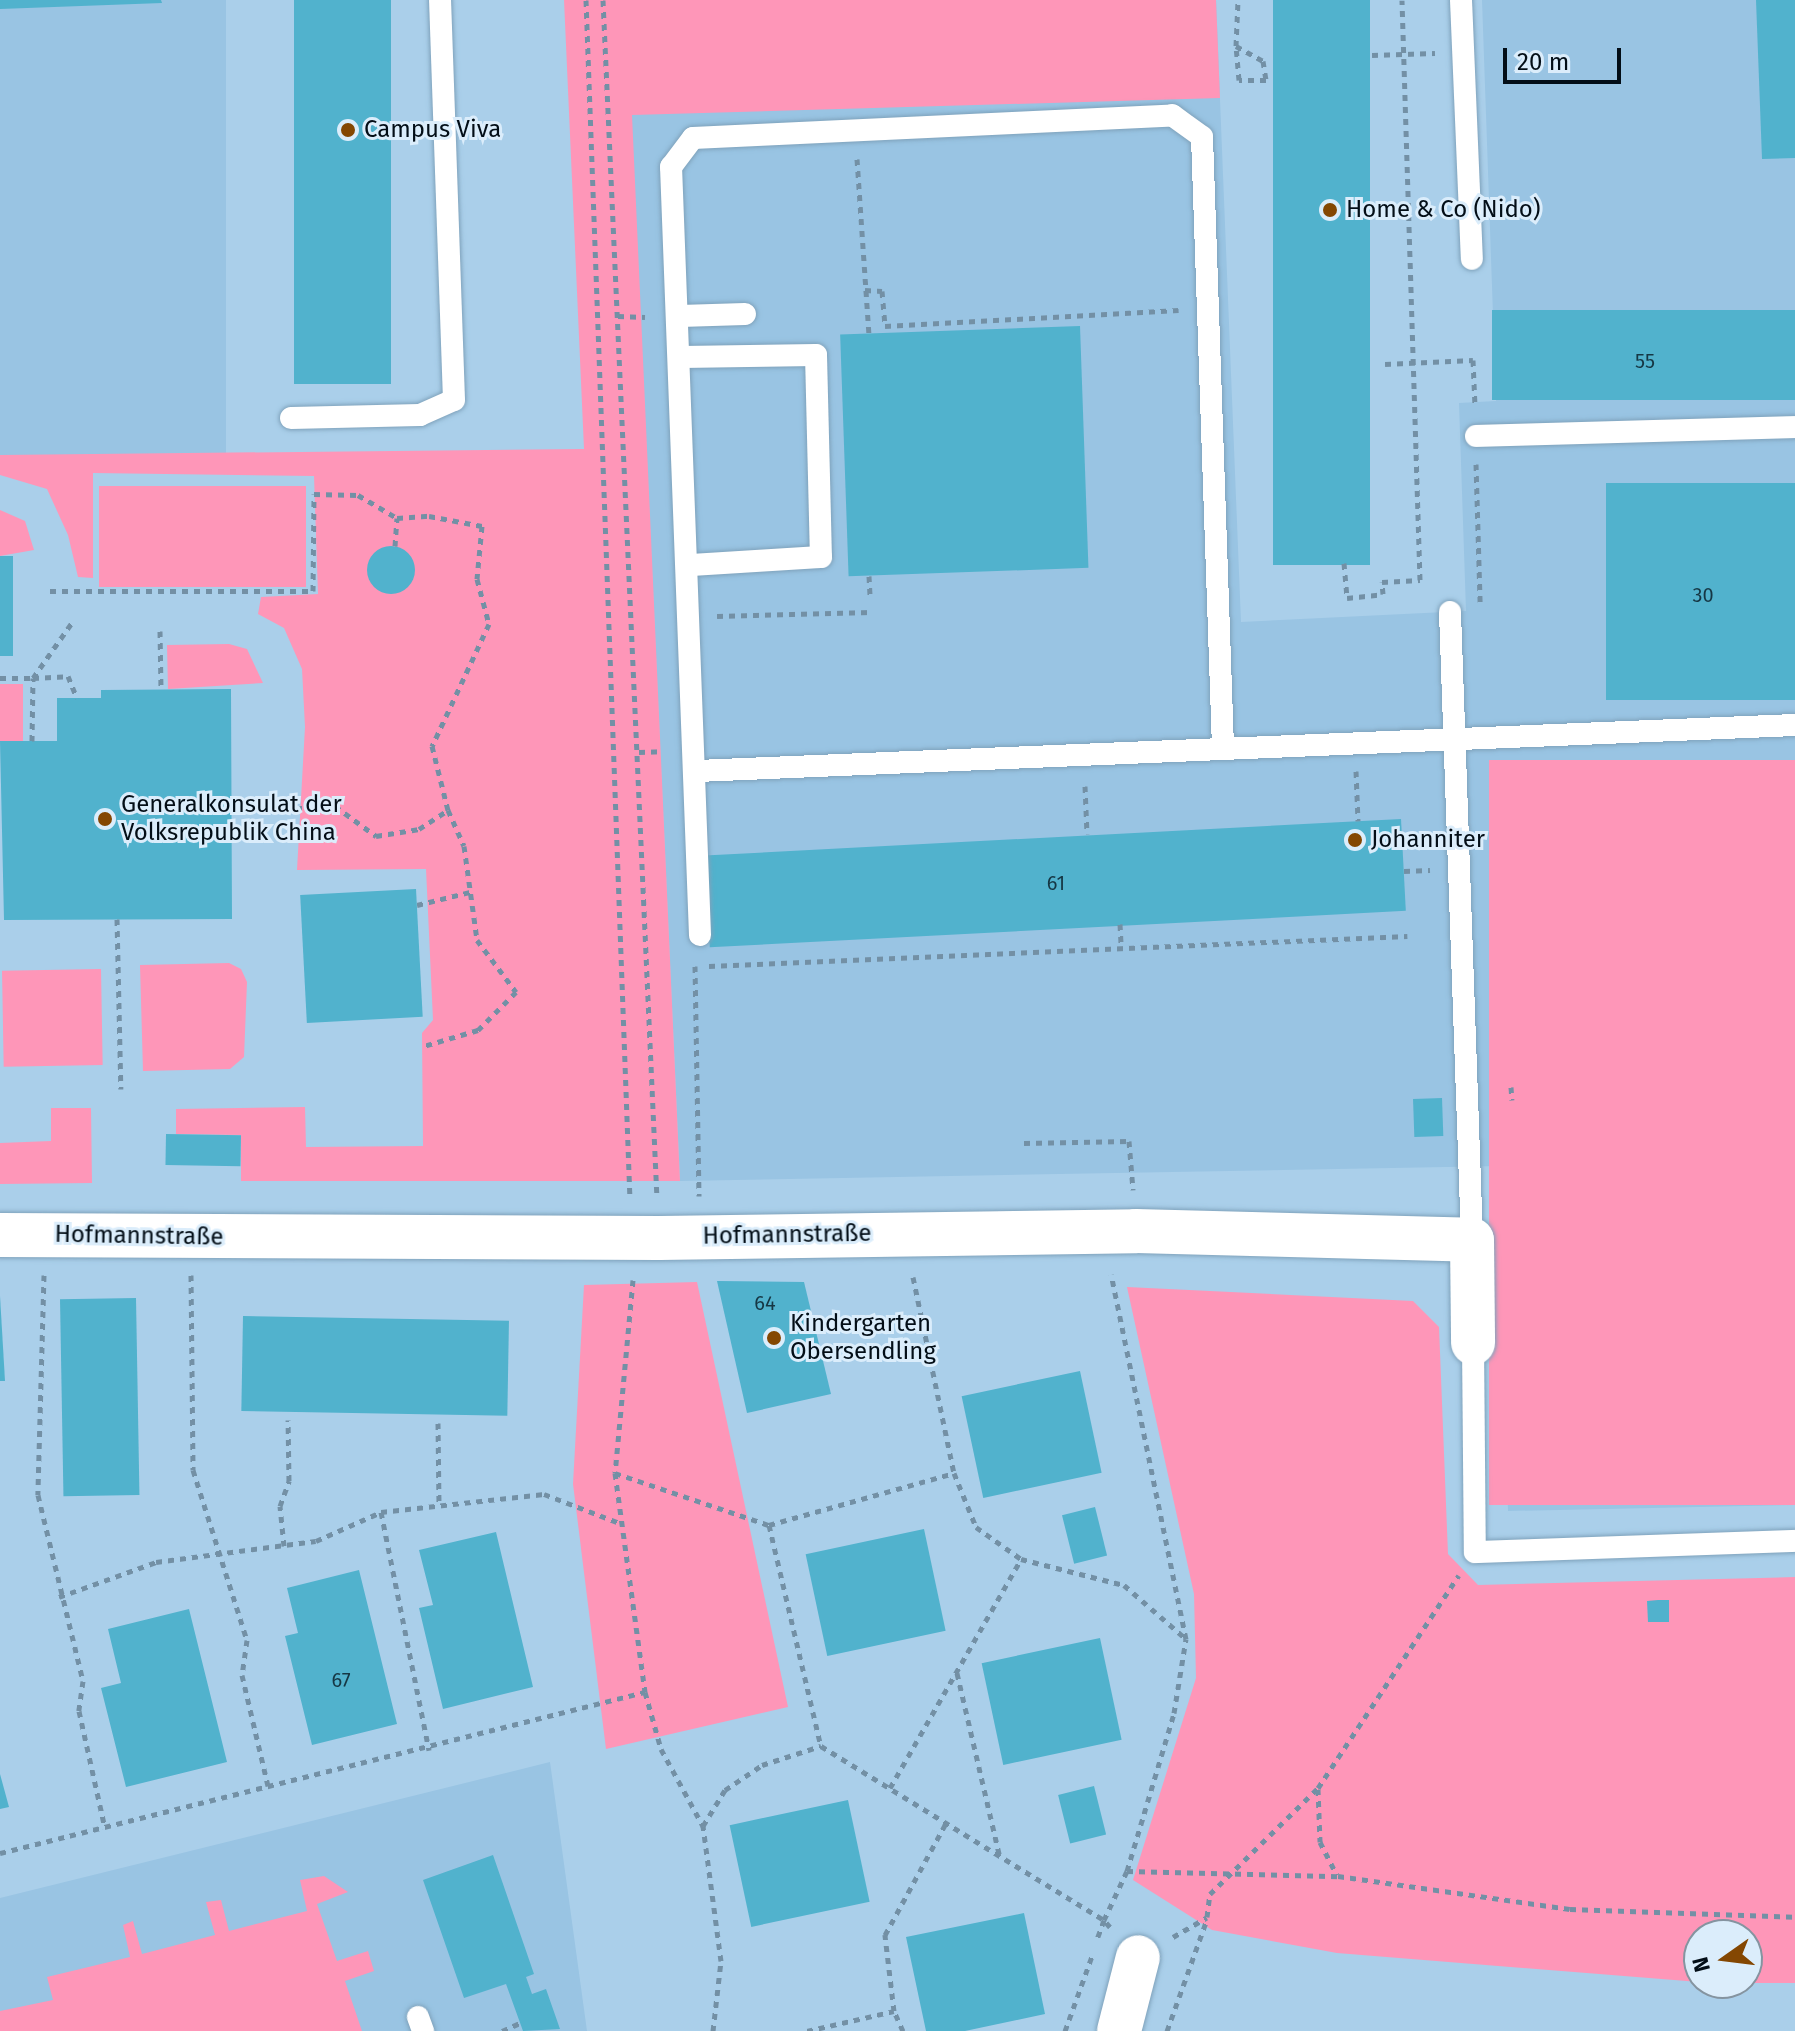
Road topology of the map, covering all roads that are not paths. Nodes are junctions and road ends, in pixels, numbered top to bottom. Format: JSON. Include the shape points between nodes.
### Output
{"nodes":[{"id":1,"x":440,"y":0,"type":"edge"},
{"id":2,"x":1461,"y":0,"type":"edge"},
{"id":3,"x":1472,"y":259,"type":"dead end"},
{"id":4,"x":745,"y":314,"type":"dead end"},
{"id":5,"x":680,"y":316,"type":"junction"},
{"id":6,"x":682,"y":357,"type":"junction"},
{"id":7,"x":291,"y":418,"type":"dead end"},
{"id":8,"x":1795,"y":427,"type":"edge"},
{"id":9,"x":1476,"y":436,"type":"road end"},
{"id":10,"x":690,"y":565,"type":"junction"},
{"id":11,"x":1450,"y":612,"type":"dead end"},
{"id":12,"x":1795,"y":725,"type":"edge"},
{"id":13,"x":1455,"y":739,"type":"junction"},
{"id":14,"x":1223,"y":747,"type":"junction"},
{"id":15,"x":697,"y":771,"type":"junction"},
{"id":16,"x":700,"y":935,"type":"dead end"},
{"id":17,"x":0,"y":1235,"type":"edge"},
{"id":18,"x":1472,"y":1240,"type":"junction"},
{"id":19,"x":1473,"y":1343,"type":"joint"},
{"id":20,"x":1795,"y":1541,"type":"edge"},
{"id":21,"x":1138,"y":1957,"type":"road end"},
{"id":22,"x":1119,"y":2031,"type":"edge"}],
"edges":[{"from":1,"to":7,"type":"lane","via":[[454,400],[420,415]]},
{"from":2,"to":3,"type":"lane"},
{"from":4,"to":5,"type":"lane"},
{"from":5,"to":6,"type":"lane"},
{"from":5,"to":14,"type":"lane","via":[[671,167],[693,138],[1172,115],[1202,137]]},
{"from":6,"to":10,"type":"lane"},
{"from":6,"to":10,"type":"lane","via":[[816,355],[821,557]]},
{"from":8,"to":9,"type":"lane"},
{"from":10,"to":15,"type":"lane"},
{"from":11,"to":13,"type":"lane"},
{"from":12,"to":13,"type":"lane"},
{"from":13,"to":14,"type":"lane"},
{"from":13,"to":18,"type":"lane"},
{"from":14,"to":15,"type":"lane"},
{"from":15,"to":16,"type":"lane"},
{"from":17,"to":18,"type":"street","name":"Hofmannstraße","via":[[663,1237],[1136,1231]]},
{"from":18,"to":19,"type":"street"},
{"from":19,"to":20,"type":"lane","via":[[1475,1552]]},
{"from":21,"to":22,"type":"street"}]}
